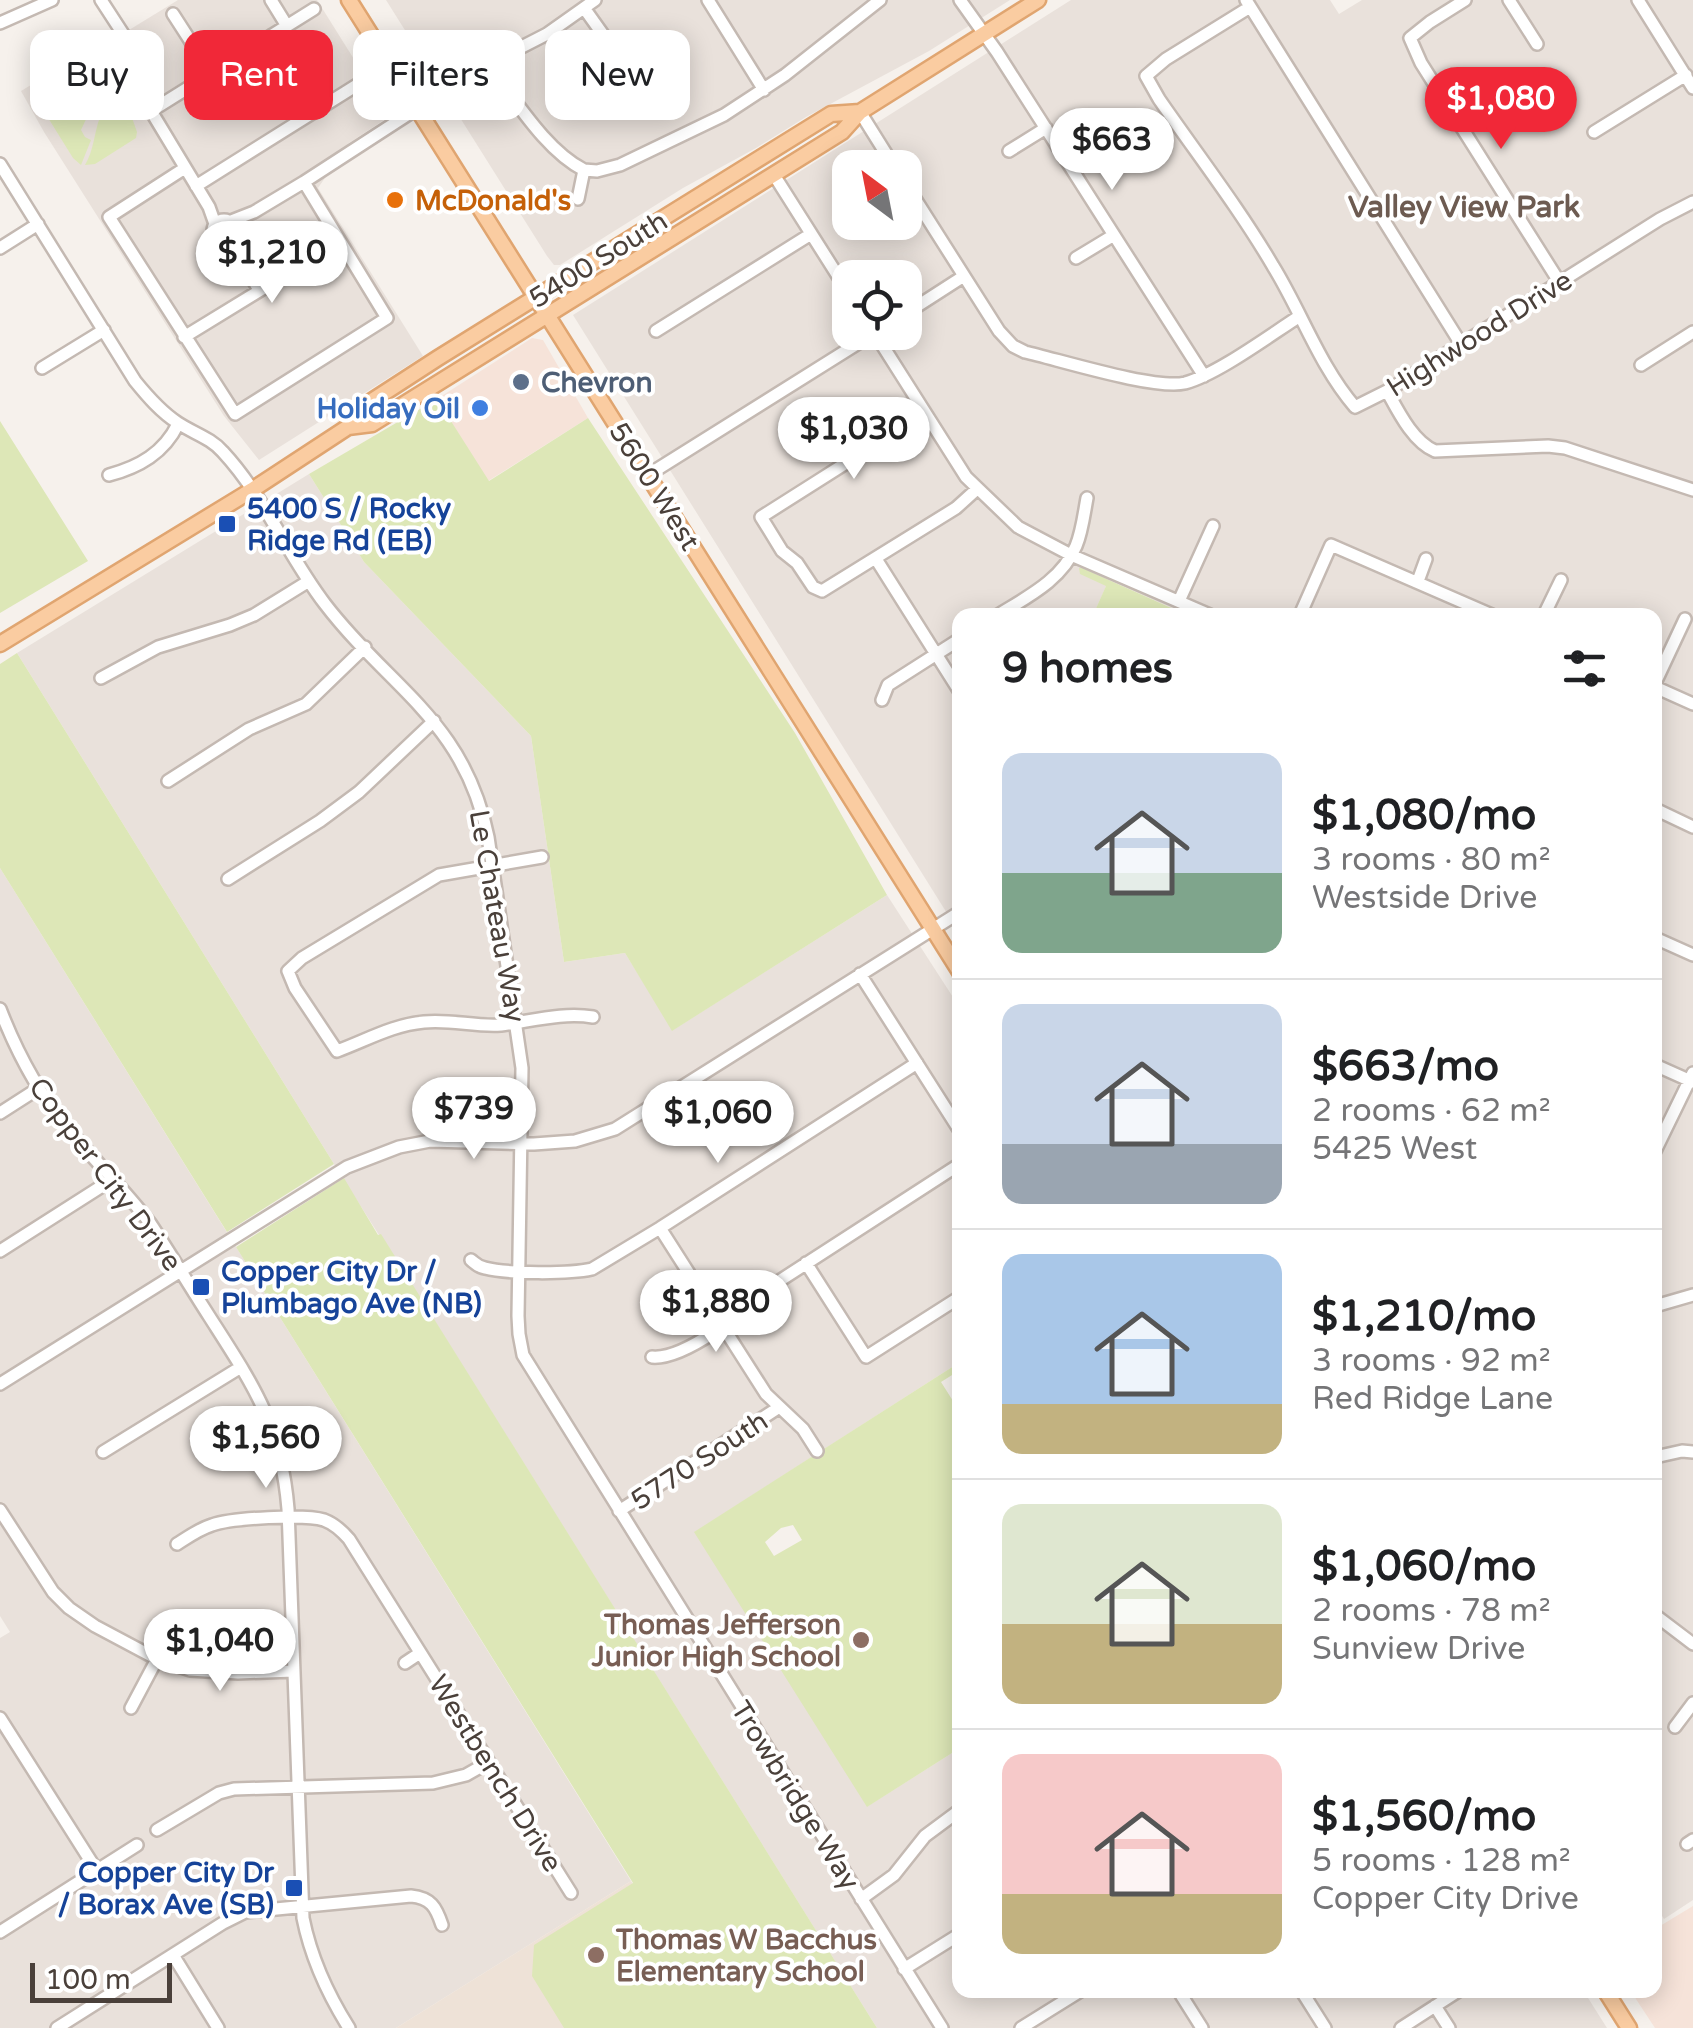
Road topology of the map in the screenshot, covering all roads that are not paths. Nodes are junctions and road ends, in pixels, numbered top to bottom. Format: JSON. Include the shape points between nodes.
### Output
{"nodes":[{"id":1,"x":52,"y":0,"type":"edge"},
{"id":2,"x":101,"y":0,"type":"edge"},
{"id":3,"x":271,"y":0,"type":"edge"},
{"id":4,"x":349,"y":0,"type":"edge"},
{"id":5,"x":708,"y":0,"type":"edge"},
{"id":6,"x":880,"y":0,"type":"edge"},
{"id":7,"x":960,"y":0,"type":"edge"},
{"id":8,"x":1038,"y":0,"type":"edge"},
{"id":9,"x":1465,"y":0,"type":"edge"},
{"id":10,"x":1510,"y":0,"type":"edge"},
{"id":11,"x":1638,"y":0,"type":"edge"},
{"id":12,"x":1248,"y":3,"type":"edge"},
{"id":13,"x":589,"y":4,"type":"edge"},
{"id":14,"x":0,"y":9,"type":"edge"},
{"id":15,"x":314,"y":9,"type":"dead end"},
{"id":16,"x":174,"y":14,"type":"dead end"},
{"id":17,"x":3,"y":22,"type":"edge"},
{"id":18,"x":287,"y":26,"type":"junction"},
{"id":19,"x":120,"y":30,"type":"edge"},
{"id":20,"x":184,"y":30,"type":"edge"},
{"id":21,"x":280,"y":30,"type":"edge"},
{"id":22,"x":368,"y":30,"type":"edge"},
{"id":23,"x":604,"y":30,"type":"edge"},
{"id":24,"x":984,"y":34,"type":"junction"},
{"id":25,"x":1536,"y":44,"type":"dead end"},
{"id":26,"x":525,"y":45,"type":"edge"},
{"id":27,"x":1686,"y":76,"type":"junction"},
{"id":28,"x":1693,"y":88,"type":"edge"},
{"id":29,"x":764,"y":90,"type":"junction"},
{"id":30,"x":525,"y":111,"type":"edge"},
{"id":31,"x":860,"y":112,"type":"junction"},
{"id":32,"x":156,"y":120,"type":"edge"},
{"id":33,"x":301,"y":120,"type":"edge"},
{"id":34,"x":399,"y":120,"type":"edge"},
{"id":35,"x":425,"y":120,"type":"edge"},
{"id":36,"x":1046,"y":128,"type":"junction"},
{"id":37,"x":1594,"y":132,"type":"dead end"},
{"id":38,"x":884,"y":150,"type":"edge"},
{"id":39,"x":1009,"y":151,"type":"dead end"},
{"id":40,"x":0,"y":164,"type":"edge"},
{"id":41,"x":184,"y":168,"type":"junction"},
{"id":42,"x":584,"y":170,"type":"junction"},
{"id":43,"x":774,"y":175,"type":"junction"},
{"id":44,"x":304,"y":182,"type":"junction"},
{"id":45,"x":196,"y":186,"type":"junction"},
{"id":46,"x":578,"y":199,"type":"dead end"},
{"id":47,"x":1693,"y":202,"type":"edge"},
{"id":48,"x":922,"y":210,"type":"edge"},
{"id":49,"x":38,"y":224,"type":"junction"},
{"id":50,"x":227,"y":229,"type":"junction"},
{"id":51,"x":811,"y":234,"type":"junction"},
{"id":52,"x":1114,"y":235,"type":"junction"},
{"id":53,"x":339,"y":242,"type":"junction"},
{"id":54,"x":0,"y":248,"type":"edge"},
{"id":55,"x":1076,"y":258,"type":"dead end"},
{"id":56,"x":832,"y":267,"type":"edge"},
{"id":57,"x":964,"y":276,"type":"junction"},
{"id":58,"x":1560,"y":283,"type":"junction"},
{"id":59,"x":259,"y":290,"type":"junction"},
{"id":60,"x":536,"y":298,"type":"junction"},
{"id":61,"x":922,"y":303,"type":"edge"},
{"id":62,"x":548,"y":316,"type":"junction"},
{"id":63,"x":1300,"y":316,"type":"junction"},
{"id":64,"x":104,"y":330,"type":"junction"},
{"id":65,"x":656,"y":331,"type":"dead end"},
{"id":66,"x":1693,"y":332,"type":"edge"},
{"id":67,"x":184,"y":337,"type":"junction"},
{"id":68,"x":1462,"y":344,"type":"junction"},
{"id":69,"x":848,"y":350,"type":"edge"},
{"id":70,"x":886,"y":350,"type":"edge"},
{"id":71,"x":1641,"y":364,"type":"dead end"},
{"id":72,"x":42,"y":368,"type":"dead end"},
{"id":73,"x":1204,"y":376,"type":"junction"},
{"id":74,"x":1387,"y":391,"type":"junction"},
{"id":75,"x":925,"y":413,"type":"junction"},
{"id":76,"x":178,"y":424,"type":"junction"},
{"id":77,"x":348,"y":427,"type":"junction"},
{"id":78,"x":648,"y":474,"type":"junction"},
{"id":79,"x":109,"y":476,"type":"dead end"},
{"id":80,"x":977,"y":489,"type":"junction"},
{"id":81,"x":252,"y":490,"type":"junction"},
{"id":82,"x":1693,"y":490,"type":"edge"},
{"id":83,"x":1087,"y":498,"type":"dead end"},
{"id":84,"x":1213,"y":526,"type":"dead end"},
{"id":85,"x":1072,"y":555,"type":"junction"},
{"id":86,"x":876,"y":559,"type":"junction"},
{"id":87,"x":1426,"y":559,"type":"dead end"},
{"id":88,"x":1561,"y":580,"type":"dead end"},
{"id":89,"x":309,"y":581,"type":"junction"},
{"id":90,"x":1418,"y":581,"type":"junction"},
{"id":91,"x":1179,"y":601,"type":"junction"},
{"id":92,"x":1009,"y":608,"type":"edge"},
{"id":93,"x":1194,"y":608,"type":"edge"},
{"id":94,"x":1303,"y":608,"type":"edge"},
{"id":95,"x":1477,"y":608,"type":"edge"},
{"id":96,"x":1547,"y":608,"type":"edge"},
{"id":97,"x":1685,"y":620,"type":"dead end"},
{"id":98,"x":0,"y":644,"type":"edge"},
{"id":99,"x":952,"y":644,"type":"edge"},
{"id":100,"x":364,"y":647,"type":"junction"},
{"id":101,"x":936,"y":654,"type":"junction"},
{"id":102,"x":1662,"y":670,"type":"edge"},
{"id":103,"x":102,"y":678,"type":"dead end"},
{"id":104,"x":952,"y":679,"type":"edge"},
{"id":105,"x":1662,"y":688,"type":"edge"},
{"id":106,"x":882,"y":700,"type":"dead end"},
{"id":107,"x":1693,"y":704,"type":"edge"},
{"id":108,"x":434,"y":721,"type":"junction"},
{"id":109,"x":168,"y":781,"type":"dead end"},
{"id":110,"x":1662,"y":812,"type":"edge"},
{"id":111,"x":1693,"y":827,"type":"edge"},
{"id":112,"x":542,"y":857,"type":"dead end"},
{"id":113,"x":492,"y":865,"type":"junction"},
{"id":114,"x":228,"y":879,"type":"dead end"},
{"id":115,"x":952,"y":917,"type":"edge"},
{"id":116,"x":933,"y":929,"type":"junction"},
{"id":117,"x":1662,"y":941,"type":"edge"},
{"id":118,"x":1693,"y":955,"type":"edge"},
{"id":119,"x":952,"y":959,"type":"edge"},
{"id":120,"x":860,"y":974,"type":"junction"},
{"id":121,"x":0,"y":1009,"type":"edge"},
{"id":122,"x":593,"y":1017,"type":"dead end"},
{"id":123,"x":516,"y":1023,"type":"junction"},
{"id":124,"x":917,"y":1063,"type":"junction"},
{"id":125,"x":1662,"y":1067,"type":"edge"},
{"id":126,"x":1692,"y":1078,"type":"edge"},
{"id":127,"x":39,"y":1088,"type":"junction"},
{"id":128,"x":0,"y":1112,"type":"edge"},
{"id":129,"x":952,"y":1118,"type":"edge"},
{"id":130,"x":1662,"y":1136,"type":"edge"},
{"id":131,"x":522,"y":1144,"type":"junction"},
{"id":132,"x":952,"y":1169,"type":"edge"},
{"id":133,"x":113,"y":1179,"type":"junction"},
{"id":134,"x":660,"y":1228,"type":"junction"},
{"id":135,"x":0,"y":1251,"type":"edge"},
{"id":136,"x":470,"y":1260,"type":"dead end"},
{"id":137,"x":806,"y":1263,"type":"junction"},
{"id":138,"x":180,"y":1271,"type":"junction"},
{"id":139,"x":520,"y":1271,"type":"junction"},
{"id":140,"x":1693,"y":1295,"type":"edge"},
{"id":141,"x":952,"y":1301,"type":"edge"},
{"id":142,"x":1662,"y":1304,"type":"edge"},
{"id":143,"x":722,"y":1326,"type":"junction"},
{"id":144,"x":652,"y":1357,"type":"dead end"},
{"id":145,"x":241,"y":1366,"type":"junction"},
{"id":146,"x":0,"y":1384,"type":"edge"},
{"id":147,"x":778,"y":1408,"type":"junction"},
{"id":148,"x":817,"y":1451,"type":"dead end"},
{"id":149,"x":103,"y":1452,"type":"dead end"},
{"id":150,"x":1693,"y":1452,"type":"edge"},
{"id":151,"x":1662,"y":1455,"type":"edge"},
{"id":152,"x":0,"y":1510,"type":"edge"},
{"id":153,"x":619,"y":1511,"type":"junction"},
{"id":154,"x":288,"y":1518,"type":"junction"},
{"id":155,"x":177,"y":1544,"type":"dead end"},
{"id":156,"x":1662,"y":1621,"type":"edge"},
{"id":157,"x":1693,"y":1644,"type":"edge"},
{"id":158,"x":420,"y":1653,"type":"junction"},
{"id":159,"x":157,"y":1659,"type":"junction"},
{"id":160,"x":405,"y":1663,"type":"dead end"},
{"id":161,"x":293,"y":1671,"type":"junction"},
{"id":162,"x":1693,"y":1703,"type":"edge"},
{"id":163,"x":131,"y":1708,"type":"dead end"},
{"id":164,"x":0,"y":1718,"type":"edge"},
{"id":165,"x":1676,"y":1727,"type":"dead end"},
{"id":166,"x":489,"y":1762,"type":"junction"},
{"id":167,"x":298,"y":1788,"type":"junction"},
{"id":168,"x":952,"y":1816,"type":"edge"},
{"id":169,"x":158,"y":1830,"type":"dead end"},
{"id":170,"x":137,"y":1844,"type":"dead end"},
{"id":171,"x":97,"y":1870,"type":"junction"},
{"id":172,"x":571,"y":1893,"type":"dead end"},
{"id":173,"x":861,"y":1899,"type":"junction"},
{"id":174,"x":302,"y":1908,"type":"junction"},
{"id":175,"x":442,"y":1925,"type":"dead end"},
{"id":176,"x":0,"y":1932,"type":"edge"},
{"id":177,"x":952,"y":1939,"type":"edge"},
{"id":178,"x":173,"y":1955,"type":"junction"},
{"id":179,"x":904,"y":1969,"type":"junction"},
{"id":180,"x":1069,"y":1998,"type":"edge"},
{"id":181,"x":1183,"y":1998,"type":"edge"},
{"id":182,"x":1306,"y":1998,"type":"edge"},
{"id":183,"x":1448,"y":1998,"type":"edge"},
{"id":184,"x":1610,"y":1998,"type":"edge"},
{"id":185,"x":1435,"y":2006,"type":"junction"},
{"id":186,"x":57,"y":2028,"type":"edge"},
{"id":187,"x":218,"y":2028,"type":"edge"},
{"id":188,"x":349,"y":2028,"type":"edge"},
{"id":189,"x":942,"y":2028,"type":"edge"},
{"id":190,"x":1022,"y":2028,"type":"edge"},
{"id":191,"x":1202,"y":2028,"type":"edge"},
{"id":192,"x":1326,"y":2028,"type":"edge"},
{"id":193,"x":1400,"y":2028,"type":"edge"},
{"id":194,"x":1449,"y":2028,"type":"edge"},
{"id":195,"x":1629,"y":2028,"type":"edge"}],
"edges":[{"from":1,"to":17,"type":"street"},
{"from":2,"to":19,"type":"street"},
{"from":3,"to":18,"type":"street"},
{"from":4,"to":22,"type":"main road","name":"5600 West"},
{"from":5,"to":29,"type":"street"},
{"from":6,"to":29,"type":"street"},
{"from":7,"to":24,"type":"street"},
{"from":8,"to":24,"type":"main road","name":"5400 South"},
{"from":9,"to":58,"type":"street","via":[[1410,38]]},
{"from":10,"to":25,"type":"street"},
{"from":11,"to":27,"type":"street"},
{"from":12,"to":63,"type":"street","via":[[1146,76],[1265,252]]},
{"from":12,"to":68,"type":"street"},
{"from":13,"to":23,"type":"street"},
{"from":13,"to":26,"type":"street"},
{"from":14,"to":17,"type":"street"},
{"from":15,"to":18,"type":"street"},
{"from":16,"to":20,"type":"street"},
{"from":18,"to":21,"type":"street"},
{"from":24,"to":31,"type":"main road","name":"5400 South"},
{"from":24,"to":36,"type":"street"},
{"from":27,"to":28,"type":"street"},
{"from":27,"to":37,"type":"street"},
{"from":29,"to":42,"type":"street","via":[[620,165]]},
{"from":30,"to":42,"type":"street","via":[[561,156]]},
{"from":31,"to":38,"type":"street"},
{"from":31,"to":43,"type":"main road","name":"5400 South","via":[[842,132]]},
{"from":31,"to":60,"type":"main road","name":"5400 South","via":[[832,114]]},
{"from":32,"to":41,"type":"street"},
{"from":33,"to":45,"type":"street"},
{"from":34,"to":44,"type":"street"},
{"from":35,"to":60,"type":"main road","name":"5600 West"},
{"from":36,"to":39,"type":"street"},
{"from":36,"to":52,"type":"street"},
{"from":40,"to":49,"type":"street","name":"Le Chateau Way"},
{"from":41,"to":45,"type":"street"},
{"from":41,"to":67,"type":"street","via":[[109,217]]},
{"from":42,"to":46,"type":"street"},
{"from":43,"to":51,"type":"street"},
{"from":43,"to":62,"type":"main road","name":"5400 South"},
{"from":44,"to":50,"type":"street"},
{"from":44,"to":53,"type":"street"},
{"from":45,"to":50,"type":"street"},
{"from":47,"to":58,"type":"street","name":"Highwood Drive"},
{"from":48,"to":57,"type":"street"},
{"from":49,"to":54,"type":"street"},
{"from":49,"to":64,"type":"street","name":"Le Chateau Way"},
{"from":50,"to":59,"type":"street"},
{"from":51,"to":56,"type":"street"},
{"from":51,"to":65,"type":"street"},
{"from":52,"to":55,"type":"street"},
{"from":52,"to":73,"type":"street"},
{"from":53,"to":59,"type":"street"},
{"from":53,"to":67,"type":"street","via":[[387,318],[235,414]]},
{"from":57,"to":61,"type":"street"},
{"from":57,"to":73,"type":"street","via":[[999,331],[1024,352],[1167,385]]},
{"from":58,"to":68,"type":"street","name":"Highwood Drive"},
{"from":59,"to":67,"type":"street"},
{"from":60,"to":62,"type":"main road","name":"5600 West"},
{"from":60,"to":77,"type":"main road","name":"5400 South","via":[[364,406]]},
{"from":62,"to":77,"type":"main road","name":"5400 South","via":[[372,424]]},
{"from":62,"to":78,"type":"main road","name":"5600 West"},
{"from":63,"to":73,"type":"street"},
{"from":63,"to":74,"type":"street","name":"Highwood Drive","via":[[1354,407]]},
{"from":64,"to":72,"type":"street"},
{"from":64,"to":76,"type":"street","name":"Le Chateau Way","via":[[143,391]]},
{"from":66,"to":71,"type":"street"},
{"from":68,"to":74,"type":"street","name":"Highwood Drive"},
{"from":69,"to":78,"type":"street"},
{"from":70,"to":75,"type":"street"},
{"from":74,"to":82,"type":"street","via":[[1419,440],[1435,451],[1565,448]]},
{"from":75,"to":80,"type":"street"},
{"from":75,"to":86,"type":"street","via":[[760,517],[822,591]]},
{"from":76,"to":79,"type":"street","via":[[153,455]]},
{"from":76,"to":81,"type":"street","name":"Le Chateau Way","via":[[220,448]]},
{"from":77,"to":81,"type":"main road","name":"5400 South"},
{"from":78,"to":116,"type":"main road","name":"5600 West"},
{"from":80,"to":85,"type":"street","via":[[1018,528]]},
{"from":80,"to":86,"type":"street"},
{"from":81,"to":89,"type":"street","name":"Le Chateau Way"},
{"from":81,"to":98,"type":"main road","name":"5400 South"},
{"from":83,"to":85,"type":"street"},
{"from":84,"to":91,"type":"street"},
{"from":85,"to":91,"type":"street"},
{"from":85,"to":92,"type":"street","via":[[1046,585]]},
{"from":86,"to":101,"type":"street"},
{"from":87,"to":90,"type":"street"},
{"from":88,"to":96,"type":"street"},
{"from":89,"to":100,"type":"street","name":"Le Chateau Way"},
{"from":89,"to":103,"type":"street","via":[[254,615],[158,648]]},
{"from":90,"to":94,"type":"street","via":[[1331,545]]},
{"from":90,"to":95,"type":"street"},
{"from":91,"to":93,"type":"street"},
{"from":97,"to":102,"type":"street"},
{"from":99,"to":101,"type":"street"},
{"from":100,"to":108,"type":"street","name":"Le Chateau Way"},
{"from":100,"to":109,"type":"street","via":[[306,704],[249,730]]},
{"from":101,"to":104,"type":"street"},
{"from":101,"to":106,"type":"street","via":[[888,686]]},
{"from":105,"to":107,"type":"street"},
{"from":108,"to":113,"type":"street","name":"Le Chateau Way","via":[[473,784]]},
{"from":108,"to":114,"type":"street","via":[[359,792]]},
{"from":110,"to":111,"type":"street"},
{"from":112,"to":113,"type":"street"},
{"from":113,"to":123,"type":"street","name":"Le Chateau Way"},
{"from":113,"to":123,"type":"street","via":[[424,882],[288,971],[337,1051],[400,1026]]},
{"from":115,"to":116,"type":"street"},
{"from":116,"to":119,"type":"main road","name":"5600 West"},
{"from":116,"to":120,"type":"street"},
{"from":117,"to":118,"type":"street"},
{"from":120,"to":124,"type":"street"},
{"from":120,"to":131,"type":"street","via":[[615,1129],[575,1141]]},
{"from":121,"to":127,"type":"street","name":"Copper City Drive"},
{"from":122,"to":123,"type":"street"},
{"from":123,"to":131,"type":"street","name":"Le Chateau Way"},
{"from":124,"to":129,"type":"street"},
{"from":124,"to":134,"type":"street"},
{"from":125,"to":126,"type":"street"},
{"from":126,"to":130,"type":"street"},
{"from":127,"to":128,"type":"street"},
{"from":127,"to":133,"type":"street","name":"Copper City Drive"},
{"from":131,"to":138,"type":"street","via":[[461,1140],[399,1147],[347,1167]]},
{"from":131,"to":139,"type":"street","name":"Le Chateau Way"},
{"from":132,"to":137,"type":"street"},
{"from":133,"to":135,"type":"street"},
{"from":133,"to":138,"type":"street","name":"Copper City Drive"},
{"from":134,"to":139,"type":"street","via":[[592,1269]]},
{"from":134,"to":143,"type":"street"},
{"from":136,"to":139,"type":"street"},
{"from":137,"to":141,"type":"street","via":[[866,1358]]},
{"from":137,"to":143,"type":"street"},
{"from":138,"to":145,"type":"street","name":"Copper City Drive"},
{"from":138,"to":146,"type":"street"},
{"from":139,"to":153,"type":"street","name":"Le Chateau Way","via":[[523,1355]]},
{"from":140,"to":142,"type":"street"},
{"from":143,"to":144,"type":"street","via":[[676,1355]]},
{"from":143,"to":147,"type":"street"},
{"from":145,"to":149,"type":"street"},
{"from":145,"to":154,"type":"street","name":"Copper City Drive","via":[[279,1447]]},
{"from":147,"to":148,"type":"street"},
{"from":147,"to":153,"type":"street","name":"5770 South"},
{"from":150,"to":151,"type":"street"},
{"from":152,"to":159,"type":"street","via":[[68,1608]]},
{"from":153,"to":173,"type":"street","name":"Trowbridge Way"},
{"from":154,"to":155,"type":"street","name":"Westbench Drive","via":[[215,1524]]},
{"from":154,"to":158,"type":"street","name":"Westbench Drive","via":[[319,1519],[344,1532]]},
{"from":154,"to":161,"type":"street","name":"Copper City Drive"},
{"from":156,"to":157,"type":"street"},
{"from":158,"to":160,"type":"street","name":"Westbench Drive"},
{"from":158,"to":166,"type":"street","name":"Westbench Drive"},
{"from":159,"to":161,"type":"street","via":[[200,1672]]},
{"from":159,"to":163,"type":"street"},
{"from":161,"to":167,"type":"street","name":"Copper City Drive"},
{"from":162,"to":165,"type":"street"},
{"from":164,"to":171,"type":"street"},
{"from":166,"to":167,"type":"street","via":[[446,1782]]},
{"from":166,"to":172,"type":"street","name":"Westbench Drive"},
{"from":167,"to":169,"type":"street","via":[[234,1789]]},
{"from":167,"to":174,"type":"street","name":"Copper City Drive"},
{"from":168,"to":173,"type":"street","via":[[924,1836],[894,1876]]},
{"from":170,"to":171,"type":"street"},
{"from":171,"to":176,"type":"street"},
{"from":173,"to":179,"type":"street","name":"Trowbridge Way"},
{"from":174,"to":175,"type":"street","via":[[419,1897],[434,1906]]},
{"from":174,"to":178,"type":"street","via":[[245,1912]]},
{"from":174,"to":188,"type":"street","name":"Copper City Drive","via":[[318,1970]]},
{"from":177,"to":179,"type":"street"},
{"from":178,"to":186,"type":"street"},
{"from":178,"to":187,"type":"street"},
{"from":179,"to":189,"type":"street","name":"Trowbridge Way"},
{"from":180,"to":190,"type":"street"},
{"from":181,"to":191,"type":"street"},
{"from":182,"to":192,"type":"street"},
{"from":183,"to":185,"type":"street"},
{"from":184,"to":195,"type":"main road"},
{"from":185,"to":193,"type":"street"},
{"from":185,"to":194,"type":"street"}]}
